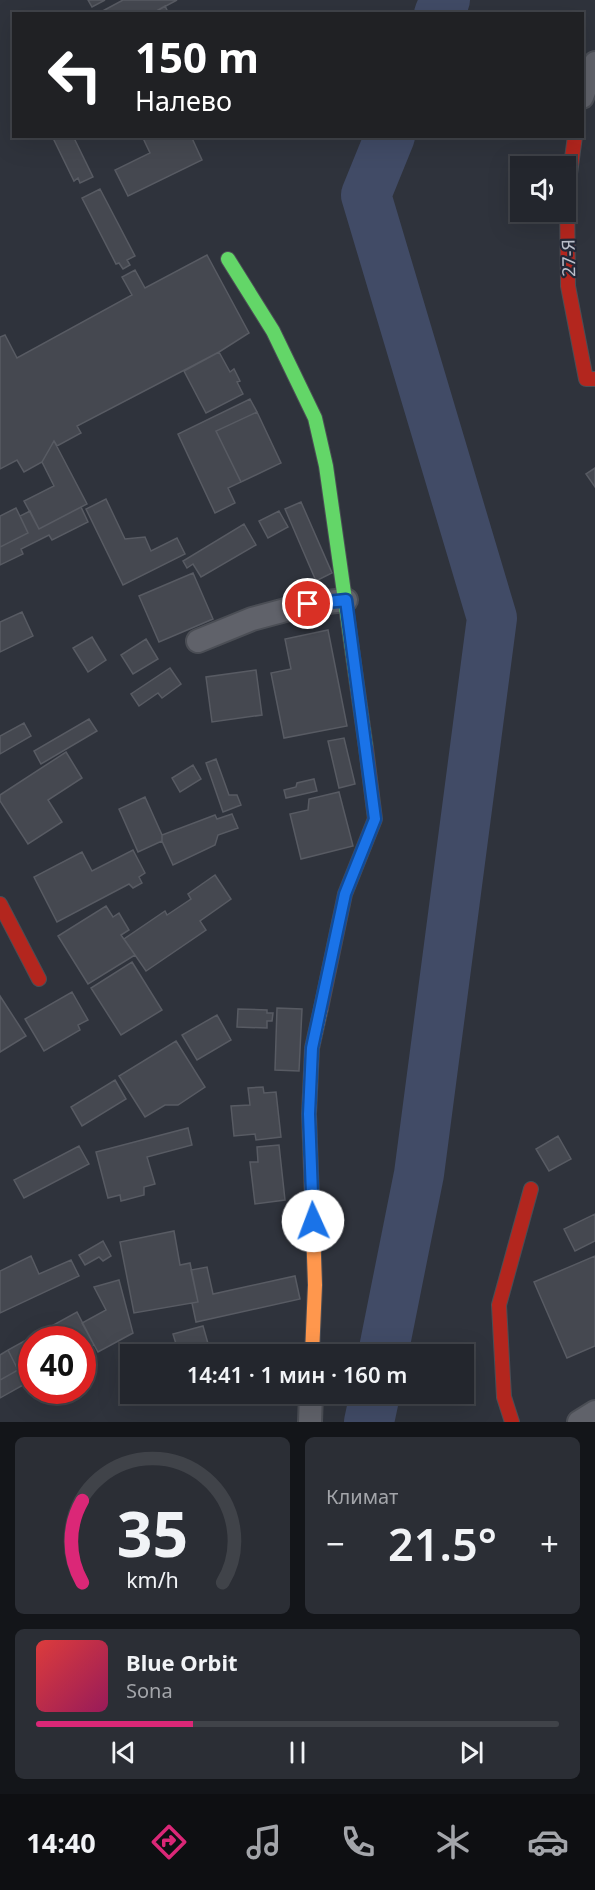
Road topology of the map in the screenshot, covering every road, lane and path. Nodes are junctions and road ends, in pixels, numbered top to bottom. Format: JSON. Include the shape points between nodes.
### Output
{"nodes":[{"id":1,"x":595,"y":63,"type":"edge"},
{"id":2,"x":584,"y":92,"type":"edge"},
{"id":3,"x":575,"y":138,"type":"edge"},
{"id":4,"x":228,"y":260,"type":"dead end"},
{"id":5,"x":591,"y":379,"type":"edge"},
{"id":6,"x":346,"y":600,"type":"junction"},
{"id":7,"x":198,"y":641,"type":"dead end"},
{"id":8,"x":0,"y":904,"type":"edge"},
{"id":9,"x":39,"y":979,"type":"dead end"},
{"id":10,"x":531,"y":1189,"type":"dead end"},
{"id":11,"x":312,"y":1344,"type":"edge"},
{"id":12,"x":311,"y":1404,"type":"edge"},
{"id":13,"x":595,"y":1412,"type":"edge"},
{"id":14,"x":310,"y":1422,"type":"edge"},
{"id":15,"x":512,"y":1422,"type":"edge"},
{"id":16,"x":579,"y":1422,"type":"edge"}],
"edges":[{"from":1,"to":2,"type":"street"},
{"from":3,"to":5,"type":"street","name":"27-Я","via":[[567,196],[568,286]]},
{"from":4,"to":6,"type":"street","via":[[273,331],[315,418]]},
{"from":6,"to":7,"type":"street","via":[[308,604],[252,619]]},
{"from":6,"to":11,"type":"street","via":[[375,819],[345,894],[312,1048],[309,1114],[315,1285]]},
{"from":8,"to":9,"type":"street"},
{"from":10,"to":15,"type":"street","via":[[499,1305],[504,1397]]},
{"from":12,"to":14,"type":"street"},
{"from":13,"to":16,"type":"street"}]}
